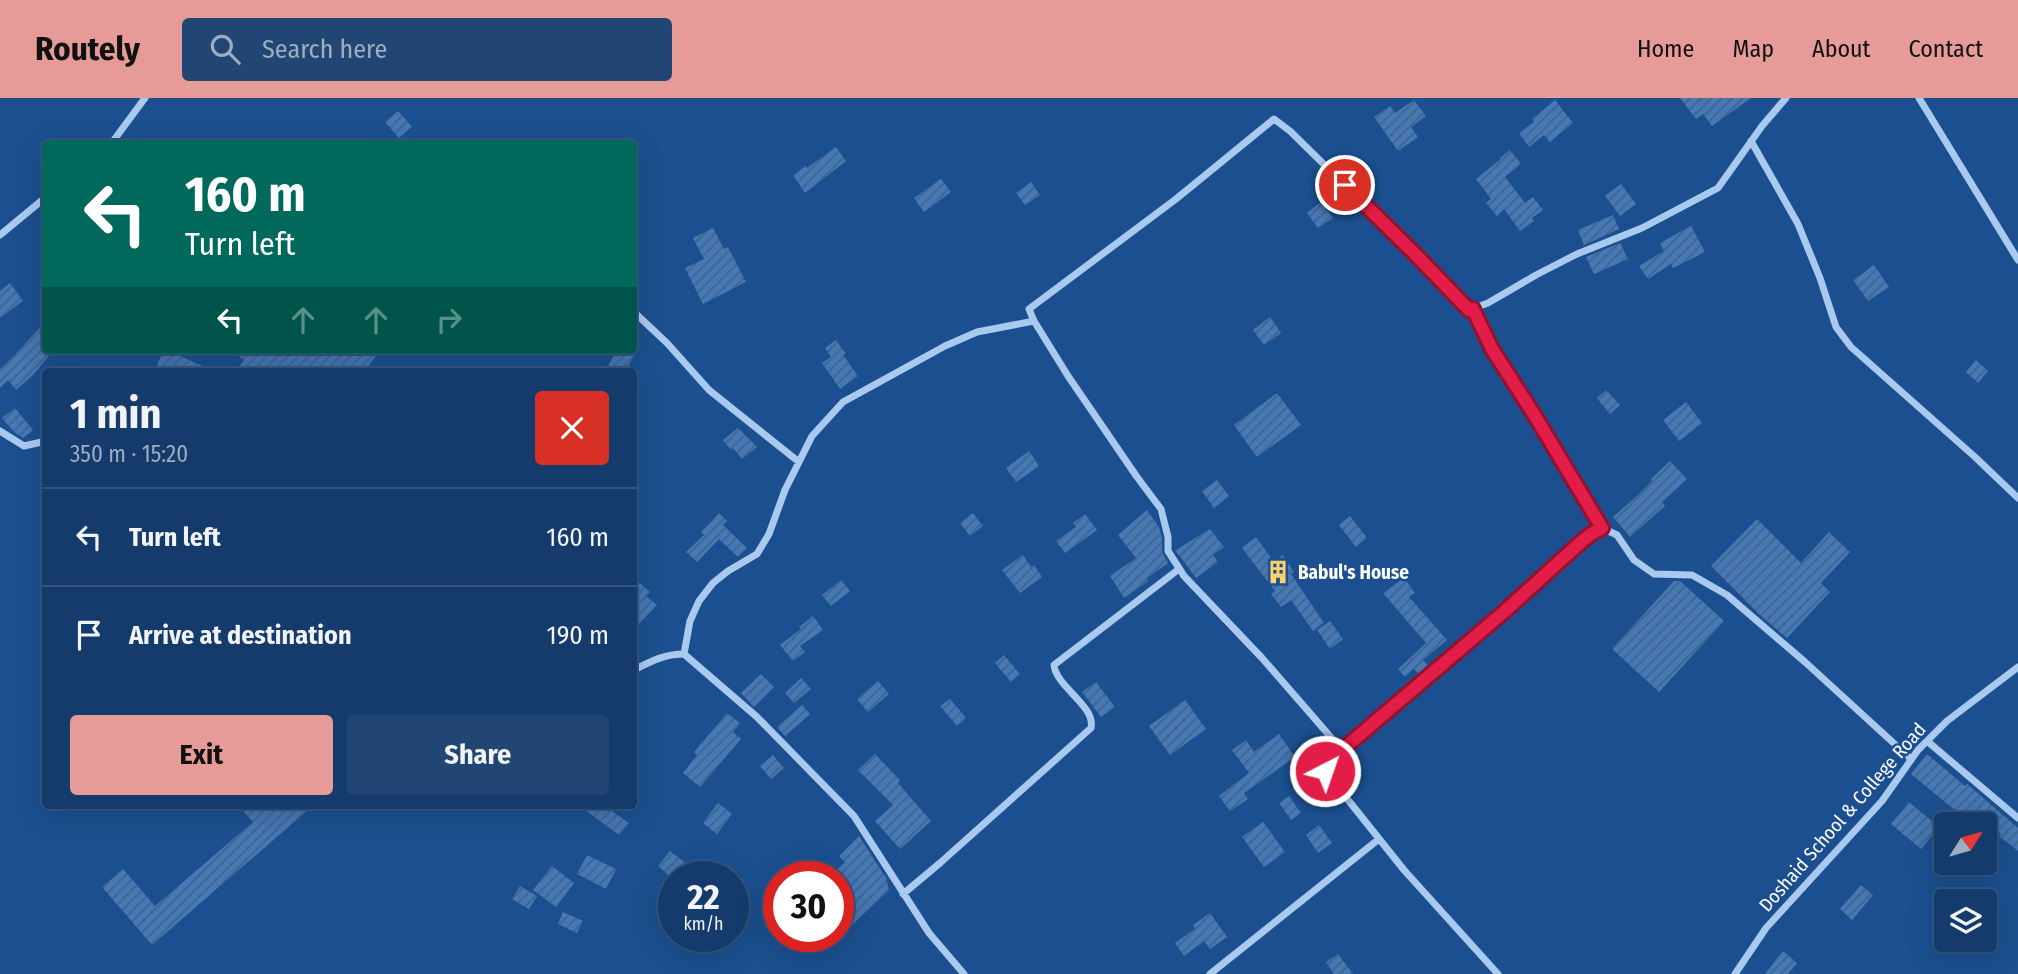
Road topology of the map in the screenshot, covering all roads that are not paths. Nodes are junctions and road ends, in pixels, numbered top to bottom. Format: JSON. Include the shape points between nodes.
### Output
{"nodes":[{"id":1,"x":145,"y":98,"type":"edge"},
{"id":2,"x":1786,"y":98,"type":"edge"},
{"id":3,"x":1919,"y":98,"type":"edge"},
{"id":4,"x":114,"y":140,"type":"edge"},
{"id":5,"x":1751,"y":141,"type":"junction"},
{"id":6,"x":42,"y":200,"type":"edge"},
{"id":7,"x":0,"y":235,"type":"edge"},
{"id":8,"x":2018,"y":260,"type":"edge"},
{"id":9,"x":1473,"y":309,"type":"junction"},
{"id":10,"x":637,"y":315,"type":"edge"},
{"id":11,"x":1034,"y":321,"type":"junction"},
{"id":12,"x":0,"y":431,"type":"edge"},
{"id":13,"x":42,"y":442,"type":"edge"},
{"id":14,"x":799,"y":462,"type":"junction"},
{"id":15,"x":2018,"y":498,"type":"edge"},
{"id":16,"x":1602,"y":528,"type":"junction"},
{"id":17,"x":1180,"y":569,"type":"junction"},
{"id":18,"x":684,"y":654,"type":"junction"},
{"id":19,"x":2018,"y":667,"type":"edge"},
{"id":20,"x":637,"y":668,"type":"edge"},
{"id":21,"x":1927,"y":741,"type":"junction"},
{"id":22,"x":1342,"y":750,"type":"junction"},
{"id":23,"x":1911,"y":759,"type":"junction"},
{"id":24,"x":2018,"y":818,"type":"edge"},
{"id":25,"x":1379,"y":839,"type":"junction"},
{"id":26,"x":903,"y":894,"type":"junction"},
{"id":27,"x":964,"y":974,"type":"edge"},
{"id":28,"x":1210,"y":974,"type":"edge"},
{"id":29,"x":1498,"y":974,"type":"edge"},
{"id":30,"x":1735,"y":974,"type":"edge"}],
"edges":[{"from":1,"to":4,"type":"street"},
{"from":2,"to":5,"type":"street"},
{"from":3,"to":8,"type":"street"},
{"from":5,"to":9,"type":"street","via":[[1718,188]]},
{"from":5,"to":15,"type":"street","via":[[1798,224],[1836,327],[1851,347]]},
{"from":6,"to":7,"type":"street"},
{"from":9,"to":11,"type":"street","via":[[1460,302],[1274,119],[1177,199],[1029,309]]},
{"from":9,"to":16,"type":"street","via":[[1492,349]]},
{"from":10,"to":14,"type":"street","via":[[709,390]]},
{"from":11,"to":14,"type":"street","via":[[977,332],[843,402],[812,436]]},
{"from":11,"to":17,"type":"street","via":[[1161,509],[1167,551]]},
{"from":12,"to":13,"type":"street","via":[[24,446]]},
{"from":14,"to":18,"type":"street","via":[[757,554],[713,583],[699,601]]},
{"from":16,"to":22,"type":"street"},
{"from":16,"to":23,"type":"street","via":[[1617,535],[1634,560],[1654,574],[1692,575],[1727,595]]},
{"from":17,"to":22,"type":"street"},
{"from":17,"to":26,"type":"street","via":[[1054,665],[1063,684],[1089,713],[1091,727]]},
{"from":18,"to":20,"type":"street","via":[[670,654]]},
{"from":18,"to":26,"type":"street","via":[[757,717],[854,816]]},
{"from":19,"to":21,"type":"street","name":"Doshaid School & College Road"},
{"from":21,"to":23,"type":"street","name":"Doshaid School & College Road"},
{"from":21,"to":24,"type":"street"},
{"from":22,"to":25,"type":"street","via":[[1325,771]]},
{"from":23,"to":30,"type":"street","name":"Doshaid School & College Road","via":[[1882,801],[1766,928]]},
{"from":25,"to":28,"type":"street"},
{"from":25,"to":29,"type":"street"},
{"from":26,"to":27,"type":"street"}]}
